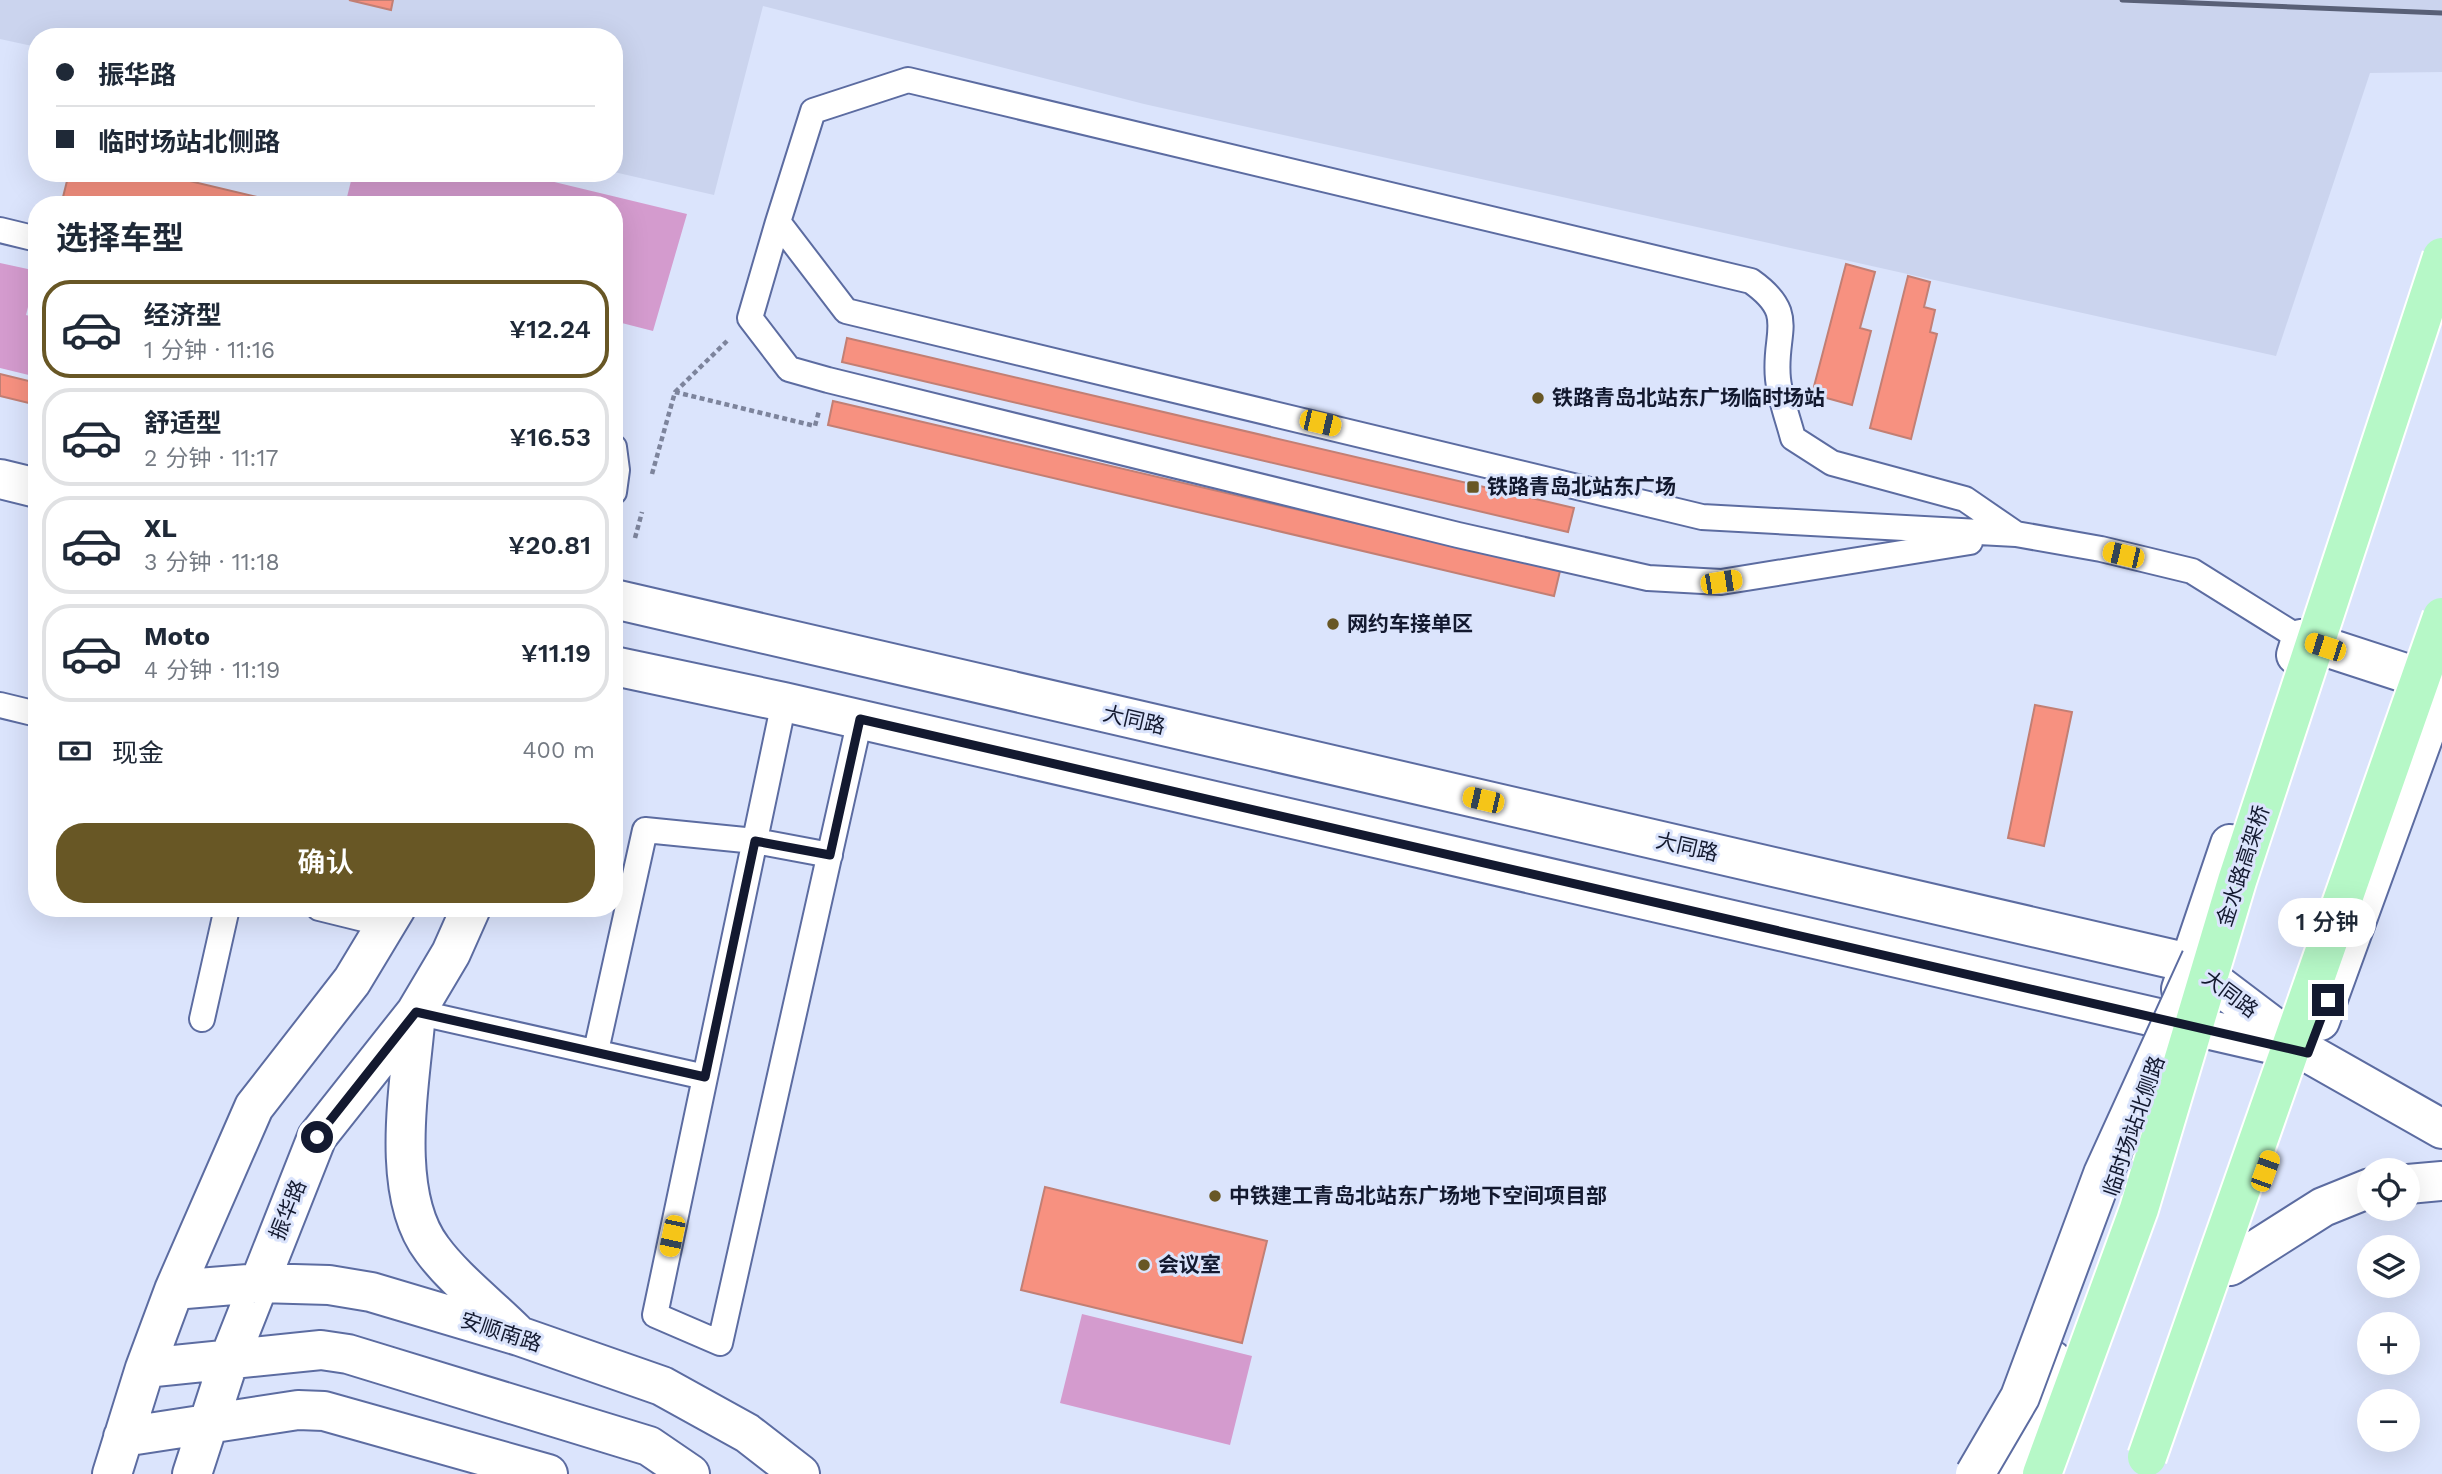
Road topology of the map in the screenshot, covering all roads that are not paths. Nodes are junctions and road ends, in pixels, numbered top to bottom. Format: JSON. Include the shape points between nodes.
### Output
{"nodes":[{"id":1,"x":778,"y":222,"type":"junction"},
{"id":2,"x":0,"y":230,"type":"edge"},
{"id":3,"x":28,"y":237,"type":"edge"},
{"id":4,"x":2442,"y":257,"type":"edge"},
{"id":5,"x":0,"y":479,"type":"edge"},
{"id":6,"x":28,"y":486,"type":"edge"},
{"id":7,"x":2016,"y":534,"type":"junction"},
{"id":8,"x":623,"y":602,"type":"edge"},
{"id":9,"x":2442,"y":617,"type":"edge"},
{"id":10,"x":2301,"y":639,"type":"junction"},
{"id":11,"x":623,"y":668,"type":"edge"},
{"id":12,"x":2442,"y":685,"type":"edge"},
{"id":13,"x":784,"y":702,"type":"junction"},
{"id":14,"x":0,"y":705,"type":"edge"},
{"id":15,"x":28,"y":712,"type":"edge"},
{"id":16,"x":860,"y":719,"type":"junction"},
{"id":17,"x":755,"y":841,"type":"junction"},
{"id":18,"x":830,"y":855,"type":"junction"},
{"id":19,"x":2237,"y":881,"type":"junction"},
{"id":20,"x":225,"y":917,"type":"edge"},
{"id":21,"x":391,"y":917,"type":"edge"},
{"id":22,"x":467,"y":917,"type":"edge"},
{"id":23,"x":2189,"y":963,"type":"junction"},
{"id":24,"x":416,"y":1012,"type":"junction"},
{"id":25,"x":202,"y":1019,"type":"dead end"},
{"id":26,"x":2171,"y":1019,"type":"junction"},
{"id":27,"x":596,"y":1051,"type":"junction"},
{"id":28,"x":2308,"y":1053,"type":"junction"},
{"id":29,"x":705,"y":1077,"type":"junction"},
{"id":30,"x":2442,"y":1129,"type":"edge"},
{"id":31,"x":2442,"y":1181,"type":"edge"},
{"id":32,"x":2420,"y":1183,"type":"edge"},
{"id":33,"x":2357,"y":1193,"type":"edge"},
{"id":34,"x":2230,"y":1266,"type":"junction"},
{"id":35,"x":259,"y":1283,"type":"junction"},
{"id":36,"x":174,"y":1290,"type":"junction"},
{"id":37,"x":519,"y":1336,"type":"junction"},
{"id":38,"x":230,"y":1357,"type":"junction"},
{"id":39,"x":145,"y":1368,"type":"junction"},
{"id":40,"x":205,"y":1425,"type":"junction"},
{"id":41,"x":122,"y":1437,"type":"junction"},
{"id":42,"x":2151,"y":1468,"type":"edge"},
{"id":43,"x":112,"y":1474,"type":"edge"},
{"id":44,"x":192,"y":1474,"type":"edge"},
{"id":45,"x":548,"y":1474,"type":"edge"},
{"id":46,"x":690,"y":1474,"type":"edge"},
{"id":47,"x":800,"y":1474,"type":"edge"},
{"id":48,"x":1975,"y":1474,"type":"edge"},
{"id":49,"x":2012,"y":1474,"type":"edge"},
{"id":50,"x":2042,"y":1474,"type":"edge"}],
"edges":[{"from":1,"to":7,"type":"lane","via":[[846,311],[1702,517]]},
{"from":1,"to":7,"type":"lane","via":[[750,318],[789,369],[828,380],[1648,578],[1721,582]]},
{"from":1,"to":7,"type":"lane","via":[[813,111],[908,80],[1751,281],[1768,292],[1782,315],[1778,378],[1793,438],[1832,463],[1965,499]]},
{"from":2,"to":3,"type":"lane"},
{"from":4,"to":19,"type":"main road","name":"金水路高架桥","bridge":true},
{"from":5,"to":6,"type":"street"},
{"from":7,"to":10,"type":"lane","via":[[2192,570]]},
{"from":8,"to":23,"type":"street","name":"大同路"},
{"from":9,"to":42,"type":"main road","bridge":true},
{"from":10,"to":12,"type":"street"},
{"from":10,"to":23,"type":"street","name":"临时场站北侧路"},
{"from":11,"to":13,"type":"street","name":"大同路"},
{"from":12,"to":28,"type":"street"},
{"from":13,"to":16,"type":"street","name":"大同路"},
{"from":13,"to":17,"type":"lane"},
{"from":14,"to":15,"type":"lane"},
{"from":16,"to":18,"type":"lane"},
{"from":16,"to":26,"type":"street","name":"大同路"},
{"from":17,"to":18,"type":"lane"},
{"from":17,"to":27,"type":"lane","via":[[645,830]]},
{"from":17,"to":29,"type":"lane"},
{"from":18,"to":29,"type":"lane","via":[[720,1343],[656,1315]]},
{"from":19,"to":48,"type":"street","bridge":true,"via":[[2103,1174],[2020,1397]]},
{"from":19,"to":50,"type":"main road","name":"金水路高架桥","bridge":true,"via":[[2139,1209]]},
{"from":20,"to":25,"type":"lane"},
{"from":21,"to":36,"type":"street","via":[[352,981],[254,1107]]},
{"from":22,"to":24,"type":"street","name":"振华路"},
{"from":23,"to":26,"type":"street","name":"临时场站北侧路"},
{"from":23,"to":28,"type":"street","name":"大同路"},
{"from":24,"to":27,"type":"lane"},
{"from":24,"to":35,"type":"street","name":"振华路","via":[[317,1137]]},
{"from":24,"to":37,"type":"street","via":[[406,1160],[412,1207],[431,1248]]},
{"from":26,"to":28,"type":"street","name":"大同路"},
{"from":26,"to":49,"type":"street","name":"临时场站北侧路"},
{"from":27,"to":29,"type":"lane"},
{"from":28,"to":30,"type":"street"},
{"from":28,"to":34,"type":"street"},
{"from":31,"to":32,"type":"street"},
{"from":33,"to":34,"type":"street","via":[[2323,1207]]},
{"from":34,"to":42,"type":"street"},
{"from":35,"to":36,"type":"street","name":"安顺南路"},
{"from":35,"to":37,"type":"street","name":"安顺南路","via":[[329,1284],[371,1292]]},
{"from":35,"to":38,"type":"street","name":"振华路"},
{"from":36,"to":39,"type":"street"},
{"from":37,"to":47,"type":"street","name":"安顺南路","via":[[662,1386],[747,1433]]},
{"from":38,"to":39,"type":"street"},
{"from":38,"to":40,"type":"street","name":"振华路"},
{"from":38,"to":46,"type":"street","via":[[321,1350],[348,1354],[649,1446]]},
{"from":39,"to":41,"type":"street"},
{"from":40,"to":41,"type":"street"},
{"from":40,"to":44,"type":"street","name":"振华路"},
{"from":40,"to":45,"type":"street","via":[[298,1410],[324,1411]]},
{"from":41,"to":43,"type":"street"}]}
